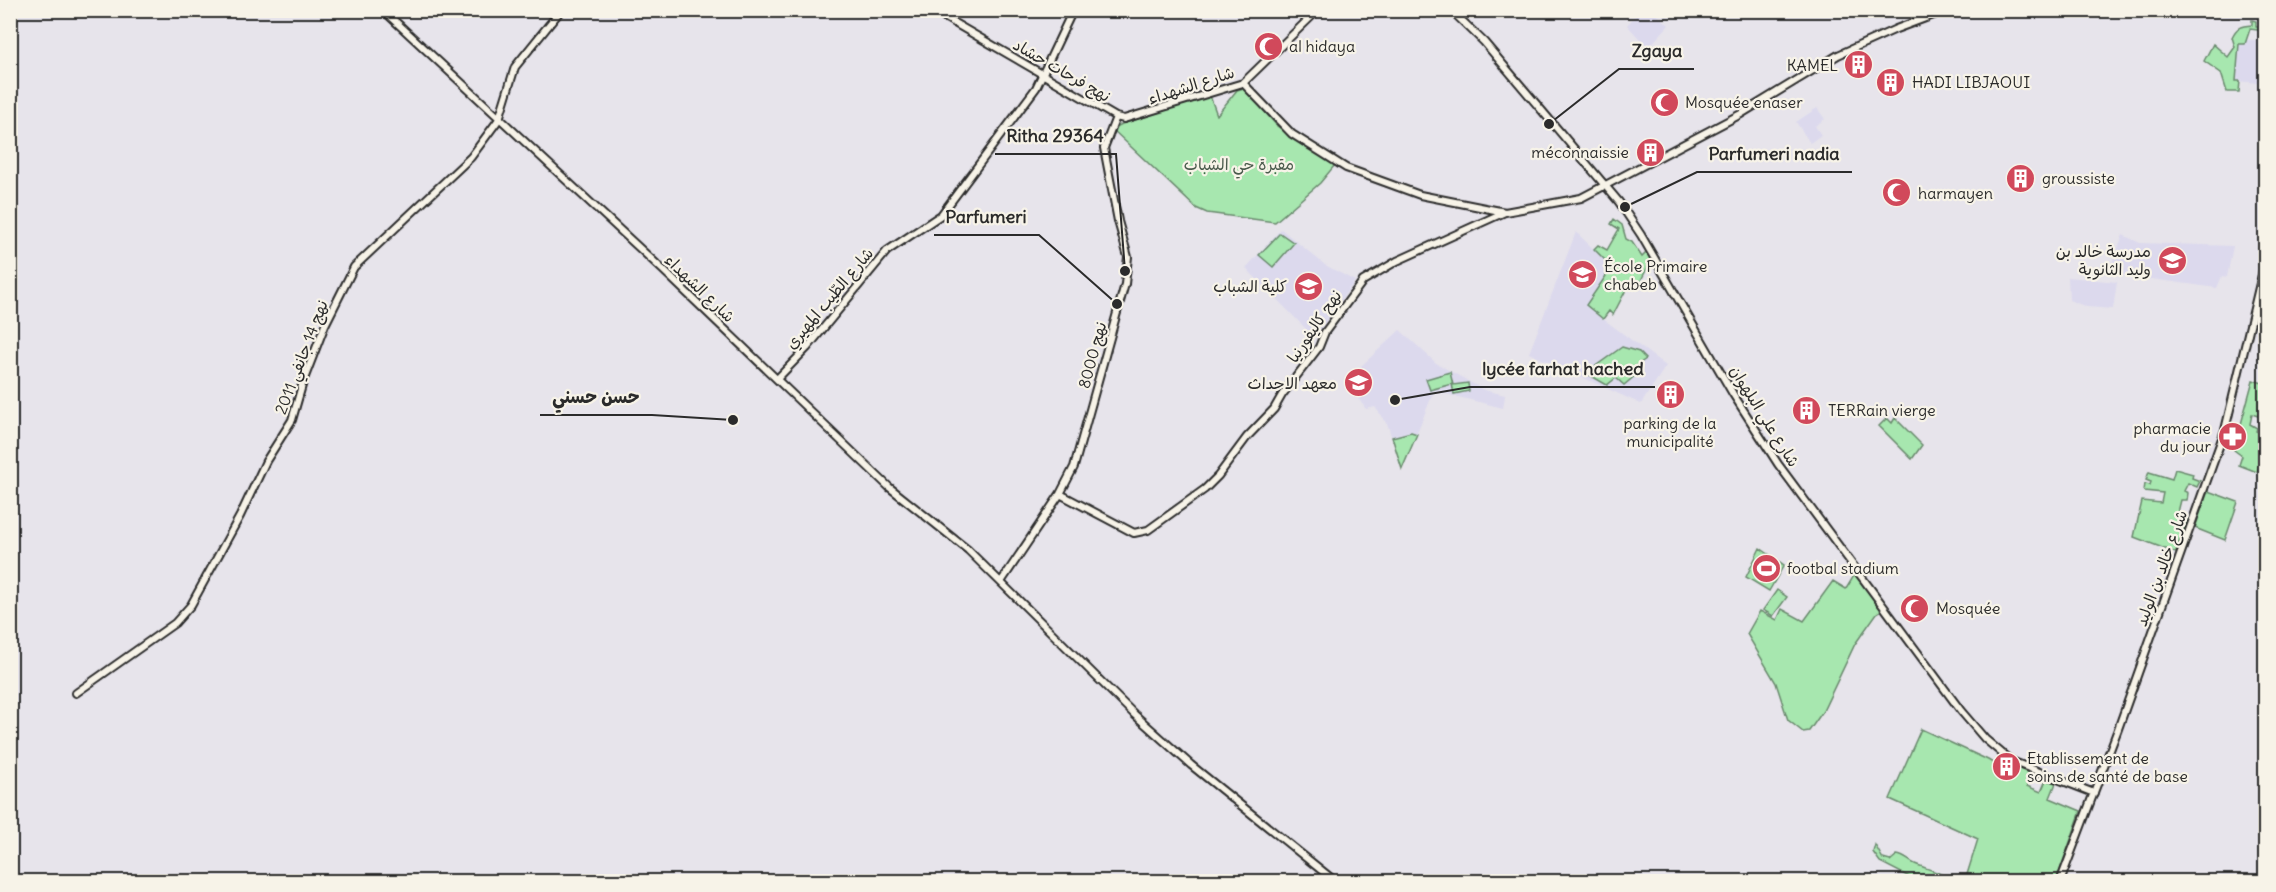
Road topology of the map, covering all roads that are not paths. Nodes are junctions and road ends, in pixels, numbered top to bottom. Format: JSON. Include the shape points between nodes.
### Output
{"nodes":[{"id":1,"x":383,"y":10,"type":"edge"},
{"id":2,"x":561,"y":10,"type":"edge"},
{"id":3,"x":932,"y":10,"type":"edge"},
{"id":4,"x":1073,"y":10,"type":"edge"},
{"id":5,"x":1318,"y":10,"type":"edge"},
{"id":6,"x":1451,"y":10,"type":"edge"},
{"id":7,"x":1947,"y":10,"type":"edge"},
{"id":8,"x":1043,"y":75,"type":"junction"},
{"id":9,"x":1243,"y":83,"type":"junction"},
{"id":10,"x":1116,"y":117,"type":"junction"},
{"id":11,"x":499,"y":119,"type":"junction"},
{"id":12,"x":1605,"y":186,"type":"junction"},
{"id":13,"x":1505,"y":212,"type":"junction"},
{"id":14,"x":2265,"y":258,"type":"edge"},
{"id":15,"x":777,"y":379,"type":"junction"},
{"id":16,"x":1060,"y":494,"type":"junction"},
{"id":17,"x":1001,"y":582,"type":"junction"},
{"id":18,"x":76,"y":693,"type":"dead end"},
{"id":19,"x":2094,"y":793,"type":"junction"},
{"id":20,"x":1336,"y":882,"type":"edge"},
{"id":21,"x":2060,"y":882,"type":"edge"}],
"edges":[{"from":1,"to":11,"type":"street","name":"شارع الشهداء"},
{"from":2,"to":11,"type":"street","via":[[515,67]]},
{"from":3,"to":8,"type":"street","name":"نهج فرحات حشاد"},
{"from":4,"to":8,"type":"street","name":"شارع الطّيب المهيري"},
{"from":5,"to":9,"type":"street","name":"شارع الشهداء"},
{"from":6,"to":12,"type":"street","name":"شارع علي البلهوان","via":[[1484,42]]},
{"from":7,"to":12,"type":"street","via":[[1838,55],[1741,114]]},
{"from":8,"to":10,"type":"street","name":"نهج فرحات حشاد"},
{"from":8,"to":15,"type":"street","name":"شارع الطّيب المهيري","via":[[941,215],[887,251]]},
{"from":9,"to":10,"type":"street","name":"شارع الشهداء","via":[[1136,117]]},
{"from":9,"to":13,"type":"street","via":[[1292,134],[1346,168],[1420,195]]},
{"from":10,"to":16,"type":"street","name":"نهج 8000","via":[[1104,148],[1128,256],[1125,284],[1079,452]]},
{"from":11,"to":15,"type":"street","name":"شارع الشهداء"},
{"from":11,"to":18,"type":"street","name":"نهج 14 جانفي 2011","via":[[467,160],[354,267],[316,348],[292,420],[190,605],[175,623]]},
{"from":12,"to":13,"type":"street","via":[[1581,198]]},
{"from":12,"to":19,"type":"street","name":"شارع علي البلهوان","via":[[1633,222],[1778,464],[1961,711],[2011,761]]},
{"from":13,"to":16,"type":"street","name":"نهح كاليفورنيا","via":[[1397,261],[1363,281],[1274,409],[1218,476],[1149,530],[1134,533]]},
{"from":14,"to":19,"type":"street","name":"شارع خالد بن الوليد","via":[[2225,430]]},
{"from":15,"to":17,"type":"street","name":"شارع الشهداء","via":[[888,487],[963,545]]},
{"from":16,"to":17,"type":"street","name":"نهج 8000"},
{"from":17,"to":20,"type":"street","name":"شارع الشهداء","via":[[1135,716]]},
{"from":19,"to":21,"type":"street","name":"شارع خالد بن الوليد"}]}
